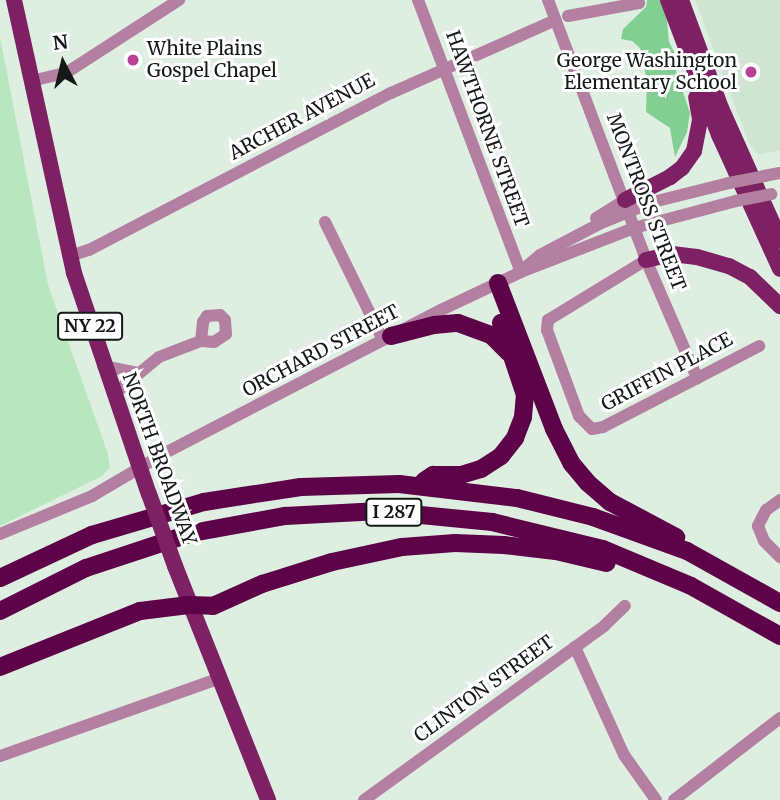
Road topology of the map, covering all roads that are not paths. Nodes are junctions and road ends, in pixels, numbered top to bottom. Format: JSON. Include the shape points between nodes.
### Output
{"nodes":[{"id":1,"x":14,"y":0,"type":"edge"},
{"id":2,"x":179,"y":0,"type":"edge"},
{"id":3,"x":418,"y":0,"type":"edge"},
{"id":4,"x":548,"y":0,"type":"edge"},
{"id":5,"x":668,"y":0,"type":"edge"},
{"id":6,"x":681,"y":0,"type":"edge"},
{"id":7,"x":638,"y":2,"type":"edge"},
{"id":8,"x":562,"y":18,"type":"junction"},
{"id":9,"x":680,"y":34,"type":"junction"},
{"id":10,"x":445,"y":68,"type":"junction"},
{"id":11,"x":31,"y":81,"type":"junction"},
{"id":12,"x":780,"y":173,"type":"edge"},
{"id":13,"x":777,"y":194,"type":"edge"},
{"id":14,"x":627,"y":205,"type":"junction"},
{"id":15,"x":325,"y":222,"type":"dead end"},
{"id":16,"x":634,"y":229,"type":"junction"},
{"id":17,"x":780,"y":240,"type":"edge"},
{"id":18,"x":70,"y":256,"type":"junction"},
{"id":19,"x":646,"y":260,"type":"junction"},
{"id":20,"x":780,"y":270,"type":"edge"},
{"id":21,"x":521,"y":272,"type":"junction"},
{"id":22,"x":493,"y":285,"type":"junction"},
{"id":23,"x":780,"y":306,"type":"edge"},
{"id":24,"x":387,"y":338,"type":"junction"},
{"id":25,"x":201,"y":341,"type":"dead end"},
{"id":26,"x":759,"y":345,"type":"dead end"},
{"id":27,"x":103,"y":366,"type":"junction"},
{"id":28,"x":520,"y":372,"type":"junction"},
{"id":29,"x":139,"y":373,"type":"junction"},
{"id":30,"x":697,"y":378,"type":"junction"},
{"id":31,"x":114,"y":394,"type":"junction"},
{"id":32,"x":140,"y":468,"type":"junction"},
{"id":33,"x":417,"y":485,"type":"junction"},
{"id":34,"x":780,"y":499,"type":"edge"},
{"id":35,"x":0,"y":534,"type":"edge"},
{"id":36,"x":687,"y":551,"type":"junction"},
{"id":37,"x":780,"y":556,"type":"edge"},
{"id":38,"x":0,"y":578,"type":"edge"},
{"id":39,"x":723,"y":602,"type":"junction"},
{"id":40,"x":780,"y":603,"type":"edge"},
{"id":41,"x":188,"y":605,"type":"junction"},
{"id":42,"x":625,"y":606,"type":"dead end"},
{"id":43,"x":0,"y":611,"type":"edge"},
{"id":44,"x":780,"y":636,"type":"edge"},
{"id":45,"x":575,"y":647,"type":"junction"},
{"id":46,"x":0,"y":667,"type":"edge"},
{"id":47,"x":220,"y":678,"type":"junction"},
{"id":48,"x":780,"y":718,"type":"edge"},
{"id":49,"x":0,"y":756,"type":"edge"},
{"id":50,"x":268,"y":800,"type":"edge"},
{"id":51,"x":364,"y":800,"type":"edge"},
{"id":52,"x":656,"y":800,"type":"edge"},
{"id":53,"x":674,"y":800,"type":"edge"}],
"edges":[{"from":1,"to":11,"type":"main road","name":"NORTH BROADWAY","number":"NY 22"},
{"from":2,"to":11,"type":"street","via":[[66,73]]},
{"from":3,"to":10,"type":"street","name":"HAWTHORNE STREET"},
{"from":4,"to":8,"type":"street","name":"MONTROSS STREET"},
{"from":5,"to":9,"type":"main road"},
{"from":6,"to":17,"type":"main road","via":[[721,108]]},
{"from":7,"to":8,"type":"street","name":"ARCHER AVENUE"},
{"from":8,"to":10,"type":"street","name":"ARCHER AVENUE"},
{"from":8,"to":14,"type":"street","name":"MONTROSS STREET"},
{"from":9,"to":14,"type":"main road","via":[[700,113],[699,137],[682,168]]},
{"from":9,"to":20,"type":"main road"},
{"from":10,"to":18,"type":"street","name":"ARCHER AVENUE"},
{"from":10,"to":21,"type":"street","name":"HAWTHORNE STREET"},
{"from":11,"to":18,"type":"main road","name":"NORTH BROADWAY","number":"NY 22"},
{"from":12,"to":14,"type":"street","bridge":true},
{"from":13,"to":16,"type":"street","name":"ORCHARD STREET","bridge":true},
{"from":14,"to":16,"type":"street","name":"MONTROSS STREET"},
{"from":14,"to":21,"type":"street","name":"ORCHARD STREET","via":[[531,260]]},
{"from":15,"to":24,"type":"street"},
{"from":16,"to":19,"type":"street","name":"MONTROSS STREET"},
{"from":16,"to":21,"type":"street","name":"ORCHARD STREET"},
{"from":18,"to":27,"type":"main road","name":"NORTH BROADWAY","number":"NY 22"},
{"from":19,"to":23,"type":"main road","via":[[672,254],[729,266],[750,277]]},
{"from":19,"to":30,"type":"street","name":"MONTROSS STREET"},
{"from":19,"to":30,"type":"street","name":"GRIFFIN PLACE","via":[[548,320],[547,330],[579,416],[592,429],[603,427]]},
{"from":21,"to":22,"type":"street","name":"ORCHARD STREET"},
{"from":22,"to":24,"type":"street","name":"ORCHARD STREET"},
{"from":22,"to":28,"type":"highway"},
{"from":22,"to":36,"type":"highway","via":[[572,464],[610,502],[675,535]]},
{"from":24,"to":28,"type":"highway","via":[[446,323],[470,326],[500,342]]},
{"from":24,"to":32,"type":"street","name":"ORCHARD STREET"},
{"from":25,"to":29,"type":"street","via":[[159,357]]},
{"from":26,"to":30,"type":"street","name":"GRIFFIN PLACE"},
{"from":27,"to":29,"type":"street"},
{"from":27,"to":31,"type":"main road","name":"NORTH BROADWAY","number":"NY 22"},
{"from":28,"to":33,"type":"highway","via":[[525,406],[509,448],[481,469],[433,475]]},
{"from":29,"to":31,"type":"street"},
{"from":31,"to":32,"type":"main road","name":"NORTH BROADWAY","number":"NY 22"},
{"from":32,"to":35,"type":"street","name":"ORCHARD STREET","via":[[92,496]]},
{"from":32,"to":41,"type":"main road","name":"NORTH BROADWAY","number":"NY 22","bridge":true},
{"from":33,"to":36,"type":"highway","number":"I 287","via":[[555,506]]},
{"from":33,"to":38,"type":"highway","number":"I 287","via":[[301,487],[204,502],[92,535]]},
{"from":34,"to":37,"type":"street","via":[[766,510],[758,526],[764,541]]},
{"from":36,"to":40,"type":"highway","number":"I 287"},
{"from":39,"to":41,"type":"highway","via":[[575,554],[455,543],[363,554],[262,584],[213,606]]},
{"from":39,"to":43,"type":"highway","number":"I 287","via":[[637,562],[549,533],[455,516],[361,512],[266,519],[164,541],[86,568]]},
{"from":39,"to":44,"type":"highway","number":"I 287"},
{"from":41,"to":46,"type":"highway","via":[[140,611]]},
{"from":41,"to":47,"type":"main road","name":"NORTH BROADWAY","number":"NY 22"},
{"from":42,"to":45,"type":"street","name":"CLINTON STREET"},
{"from":45,"to":51,"type":"street","name":"CLINTON STREET"},
{"from":45,"to":52,"type":"street","via":[[624,755]]},
{"from":47,"to":49,"type":"street"},
{"from":47,"to":50,"type":"main road","name":"NORTH BROADWAY","number":"NY 22"},
{"from":48,"to":53,"type":"street"}]}
